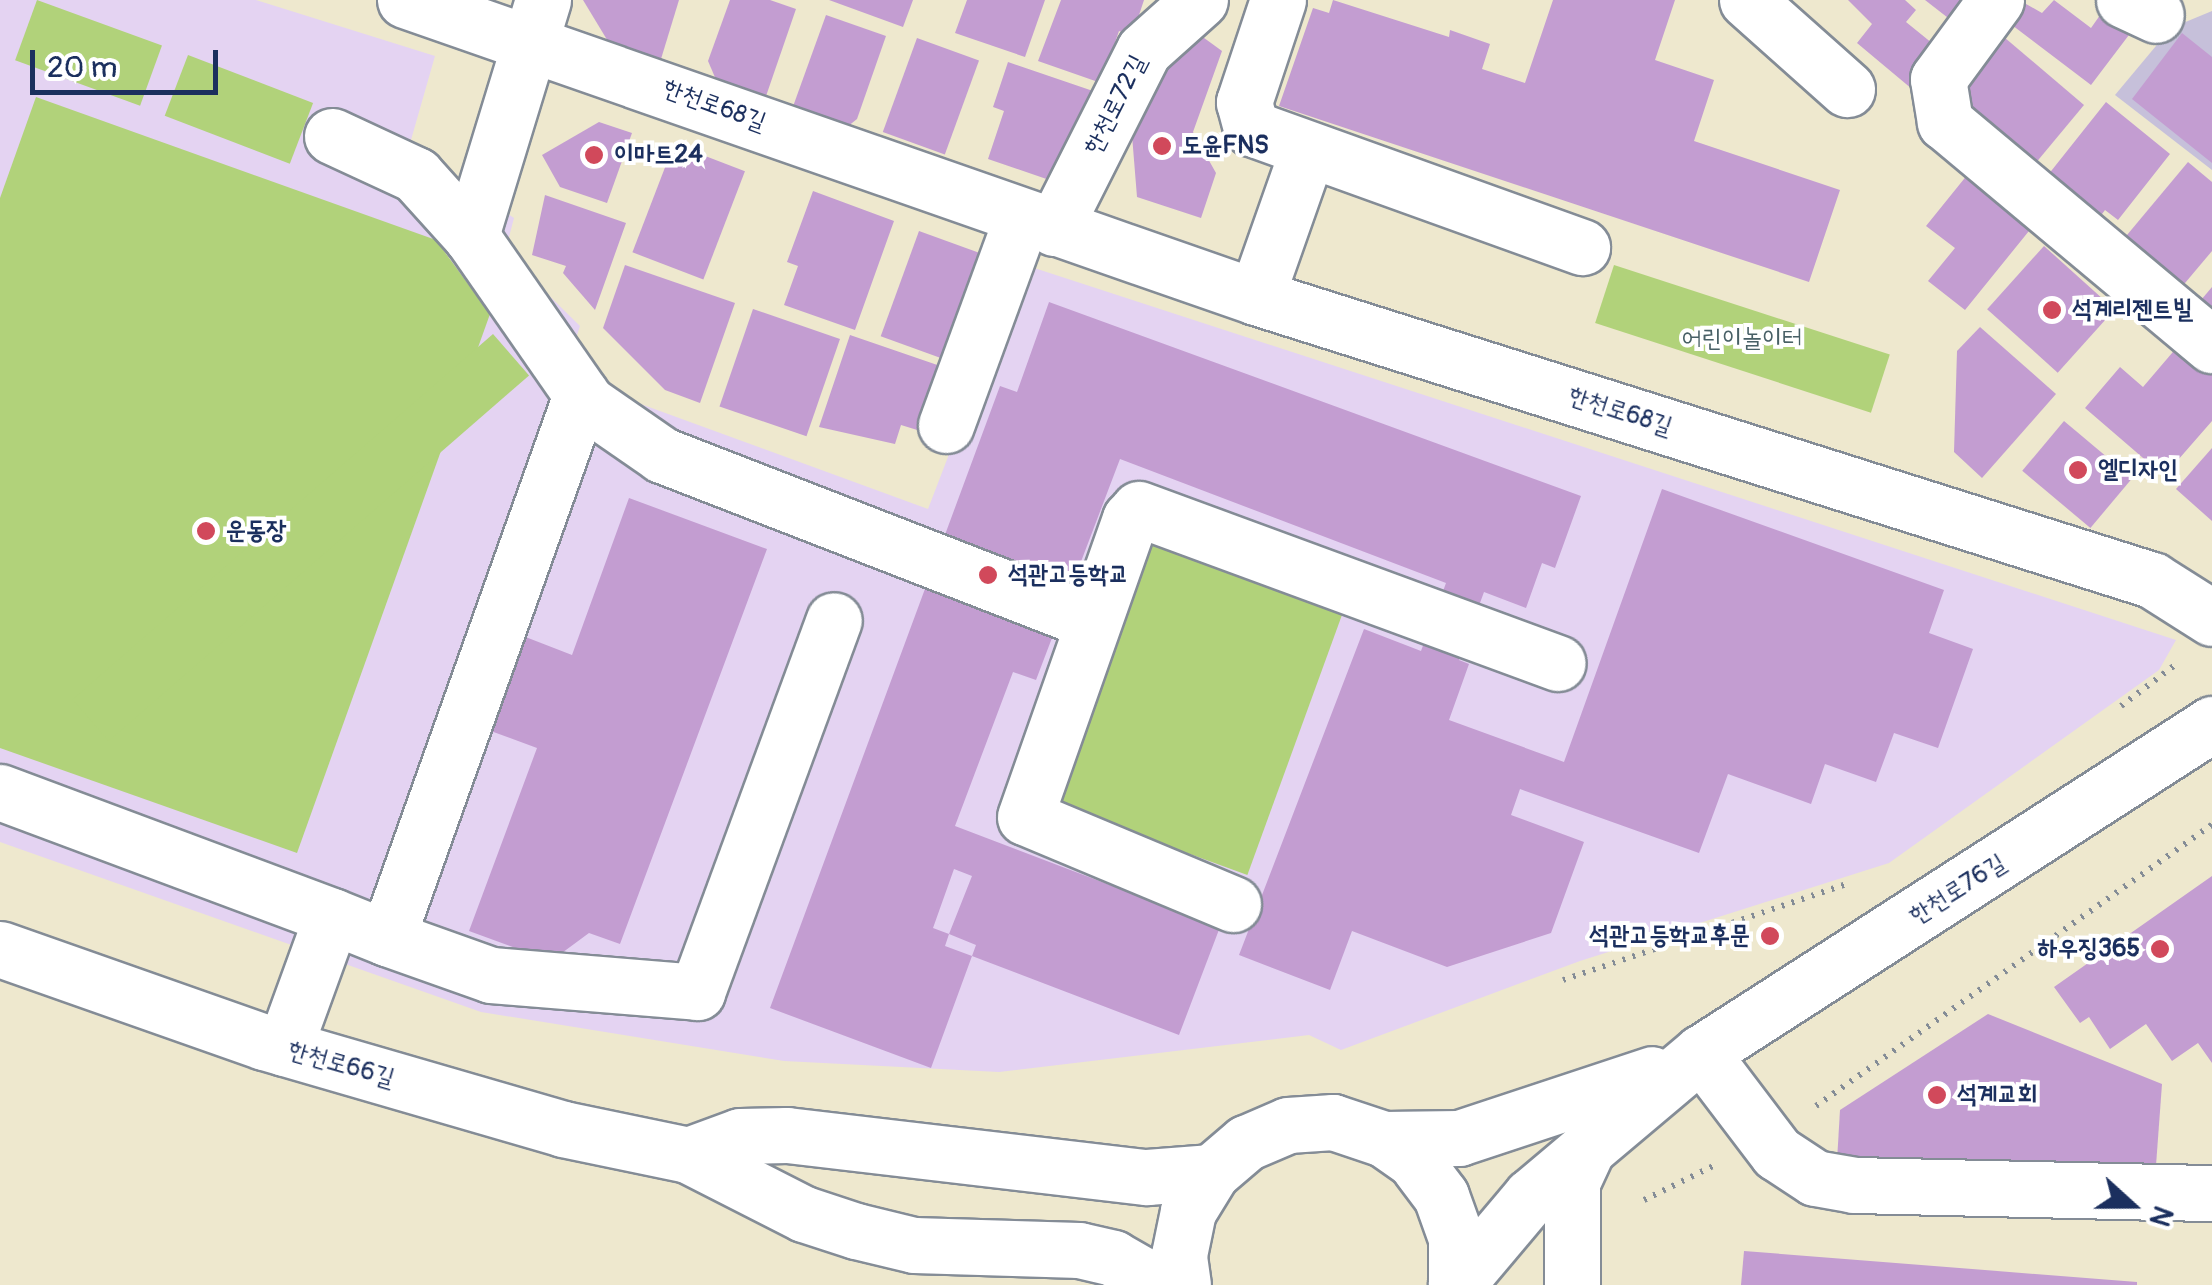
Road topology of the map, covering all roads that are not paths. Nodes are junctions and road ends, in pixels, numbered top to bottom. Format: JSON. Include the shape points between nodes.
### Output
{"nodes":[{"id":1,"x":405,"y":0,"type":"edge"},
{"id":2,"x":1200,"y":0,"type":"edge"},
{"id":3,"x":1278,"y":0,"type":"edge"},
{"id":4,"x":1747,"y":0,"type":"edge"},
{"id":5,"x":1996,"y":0,"type":"edge"},
{"id":6,"x":538,"y":20,"type":"edge"},
{"id":7,"x":1847,"y":89,"type":"dead end"},
{"id":8,"x":332,"y":136,"type":"dead end"},
{"id":9,"x":1307,"y":152,"type":"junction"},
{"id":10,"x":1038,"y":223,"type":"junction"},
{"id":11,"x":471,"y":236,"type":"junction"},
{"id":12,"x":1582,"y":247,"type":"dead end"},
{"id":13,"x":1256,"y":297,"type":"junction"},
{"id":14,"x":2212,"y":345,"type":"edge"},
{"id":15,"x":580,"y":395,"type":"junction"},
{"id":16,"x":946,"y":425,"type":"dead end"},
{"id":17,"x":834,"y":620,"type":"dead end"},
{"id":18,"x":1092,"y":622,"type":"junction"},
{"id":19,"x":2197,"y":639,"type":"edge"},
{"id":20,"x":1558,"y":664,"type":"dead end"},
{"id":21,"x":2212,"y":724,"type":"edge"},
{"id":22,"x":0,"y":792,"type":"edge"},
{"id":23,"x":1233,"y":904,"type":"dead end"},
{"id":24,"x":332,"y":916,"type":"junction"},
{"id":25,"x":388,"y":938,"type":"junction"},
{"id":26,"x":0,"y":950,"type":"edge"},
{"id":27,"x":284,"y":1048,"type":"junction"},
{"id":28,"x":1701,"y":1053,"type":"junction"},
{"id":29,"x":1384,"y":1139,"type":"junction"},
{"id":30,"x":1590,"y":1143,"type":"junction"},
{"id":31,"x":688,"y":1155,"type":"junction"},
{"id":32,"x":1212,"y":1172,"type":"junction"},
{"id":33,"x":2212,"y":1193,"type":"edge"},
{"id":34,"x":1160,"y":1285,"type":"edge"},
{"id":35,"x":1183,"y":1285,"type":"edge"},
{"id":36,"x":1456,"y":1285,"type":"edge"},
{"id":37,"x":1572,"y":1285,"type":"edge"}],
"edges":[{"from":1,"to":6,"type":"street","name":"한천로68길"},
{"from":2,"to":10,"type":"street","name":"한천로72길","via":[[1144,50]]},
{"from":3,"to":9,"type":"street","via":[[1244,102],[1246,117],[1262,136]]},
{"from":4,"to":7,"type":"street"},
{"from":5,"to":14,"type":"street","via":[[1938,79],[1945,122]]},
{"from":6,"to":10,"type":"street","name":"한천로68길"},
{"from":6,"to":11,"type":"street"},
{"from":8,"to":11,"type":"street","via":[[436,189]]},
{"from":9,"to":12,"type":"street"},
{"from":9,"to":13,"type":"street"},
{"from":10,"to":13,"type":"street","name":"한천로68길"},
{"from":10,"to":16,"type":"street"},
{"from":11,"to":15,"type":"street"},
{"from":13,"to":19,"type":"street","name":"한천로68길","via":[[2152,580]]},
{"from":15,"to":18,"type":"street","via":[[662,455]]},
{"from":15,"to":25,"type":"street"},
{"from":17,"to":25,"type":"street","via":[[697,992],[505,978]]},
{"from":18,"to":20,"type":"street","via":[[1130,519],[1146,509]]},
{"from":18,"to":23,"type":"street","via":[[1025,817]]},
{"from":21,"to":28,"type":"street","name":"한천로76길"},
{"from":22,"to":24,"type":"street"},
{"from":24,"to":25,"type":"street"},
{"from":24,"to":27,"type":"street"},
{"from":26,"to":27,"type":"street","name":"한천로66길"},
{"from":27,"to":31,"type":"street","name":"한천로66길","via":[[563,1129]]},
{"from":28,"to":29,"type":"street","via":[[1608,1091],[1459,1138]]},
{"from":28,"to":30,"type":"street"},
{"from":28,"to":33,"type":"street","via":[[1795,1169],[1837,1183]]},
{"from":29,"to":32,"type":"street","via":[[1333,1122],[1288,1125],[1246,1142]]},
{"from":29,"to":36,"type":"street","via":[[1414,1160],[1441,1196],[1456,1238]]},
{"from":30,"to":36,"type":"street","via":[[1531,1196]]},
{"from":30,"to":37,"type":"street","via":[[1572,1182]]},
{"from":31,"to":32,"type":"street","via":[[760,1134],[1147,1177]]},
{"from":31,"to":34,"type":"street","via":[[804,1214],[891,1241],[1079,1250],[1113,1258]]},
{"from":32,"to":35,"type":"street","via":[[1188,1211],[1179,1255]]}]}
